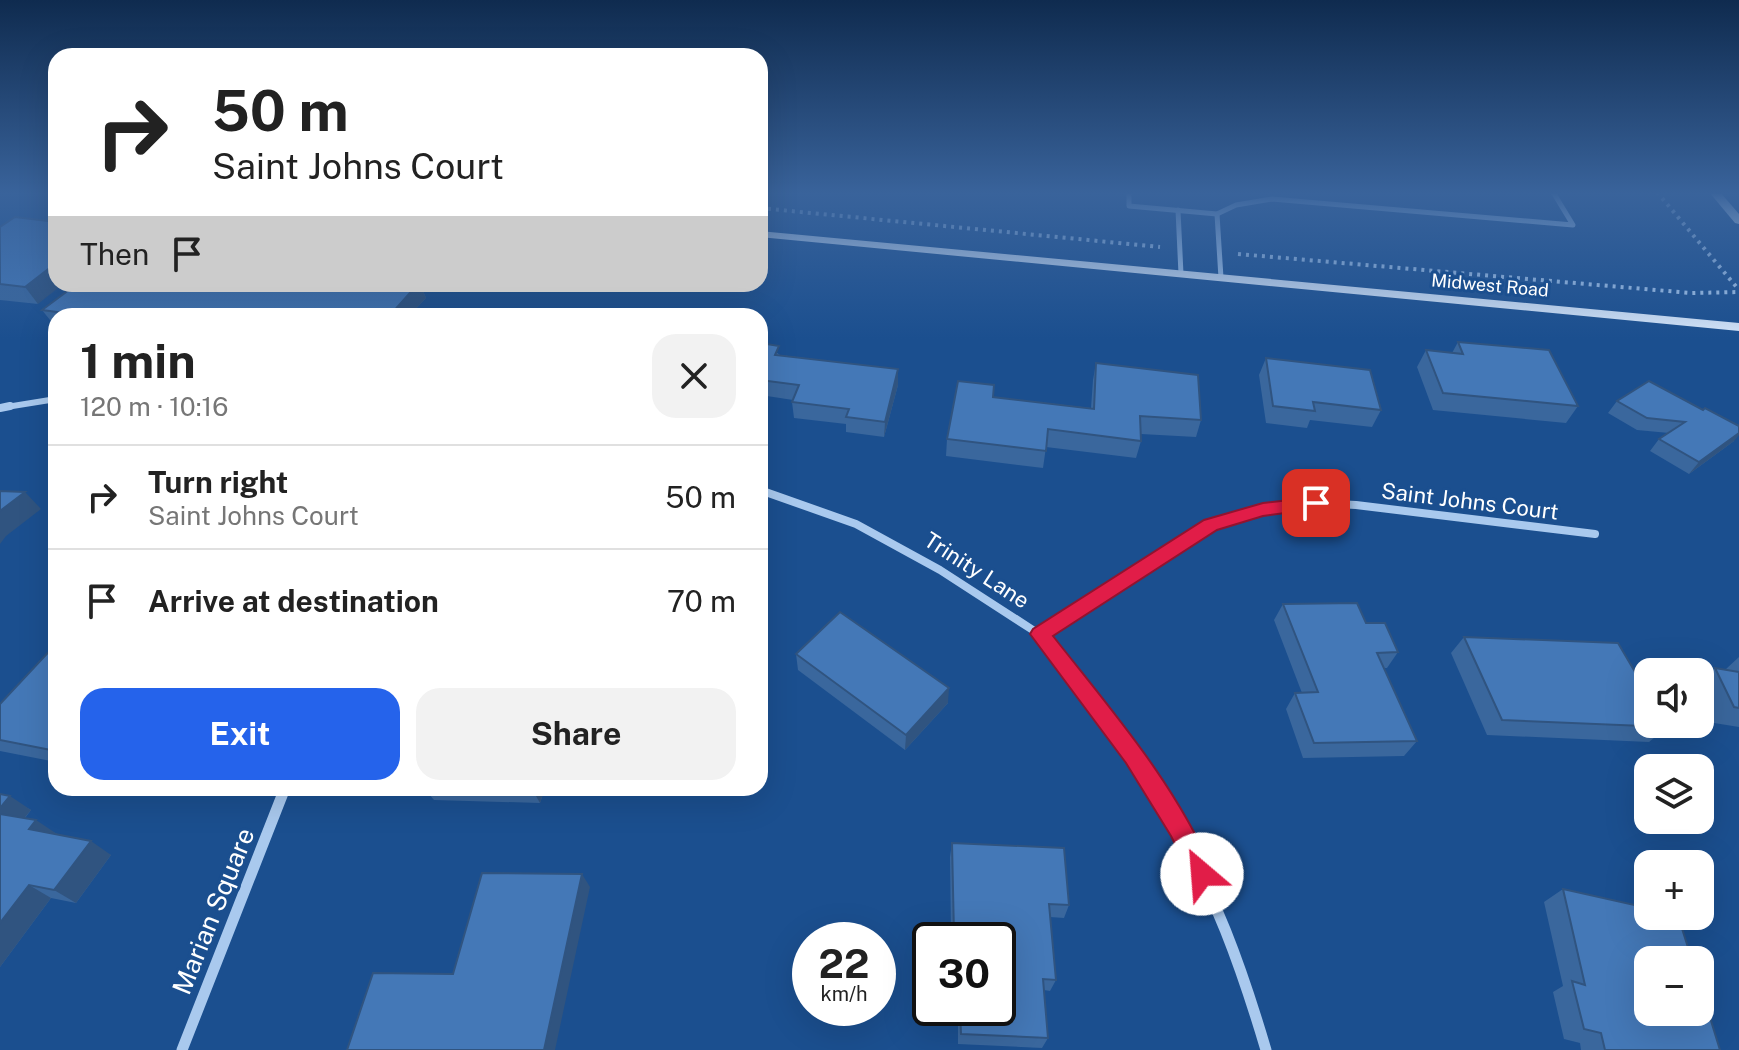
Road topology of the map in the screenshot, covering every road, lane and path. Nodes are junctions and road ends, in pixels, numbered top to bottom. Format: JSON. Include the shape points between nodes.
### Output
{"nodes":[{"id":1,"x":834,"y":241,"type":"edge"},
{"id":2,"x":1099,"y":241,"type":"edge"},
{"id":3,"x":1180,"y":241,"type":"edge"},
{"id":4,"x":1219,"y":241,"type":"edge"},
{"id":5,"x":1698,"y":241,"type":"edge"},
{"id":6,"x":1181,"y":249,"type":"junction"},
{"id":7,"x":1220,"y":253,"type":"junction"},
{"id":8,"x":1181,"y":274,"type":"junction"},
{"id":9,"x":1221,"y":278,"type":"junction"},
{"id":10,"x":1739,"y":291,"type":"edge"},
{"id":11,"x":1739,"y":327,"type":"edge"},
{"id":12,"x":48,"y":400,"type":"edge"},
{"id":13,"x":0,"y":408,"type":"edge"},
{"id":14,"x":768,"y":493,"type":"edge"},
{"id":15,"x":1595,"y":534,"type":"dead end"},
{"id":16,"x":1040,"y":634,"type":"junction"},
{"id":17,"x":282,"y":796,"type":"edge"},
{"id":18,"x":182,"y":1050,"type":"edge"},
{"id":19,"x":1266,"y":1050,"type":"edge"}],
"edges":[{"from":1,"to":8,"type":"main road","name":"Midwest Road"},
{"from":2,"to":6,"type":"path"},
{"from":3,"to":6,"type":"lane"},
{"from":4,"to":7,"type":"lane"},
{"from":5,"to":10,"type":"path"},
{"from":6,"to":8,"type":"lane"},
{"from":7,"to":9,"type":"lane"},
{"from":7,"to":10,"type":"path","via":[[1691,293]]},
{"from":8,"to":9,"type":"main road","name":"Midwest Road"},
{"from":9,"to":11,"type":"main road","name":"Midwest Road"},
{"from":12,"to":13,"type":"street"},
{"from":14,"to":16,"type":"street","name":"Trinity Lane","via":[[885,536]]},
{"from":15,"to":16,"type":"street","name":"Saint Johns Court","via":[[1356,505],[1263,509],[1210,525]]},
{"from":16,"to":19,"type":"street","name":"Trinity Lane","via":[[1134,756],[1179,828],[1250,987]]},
{"from":17,"to":18,"type":"street","name":"Marian Square"}]}
